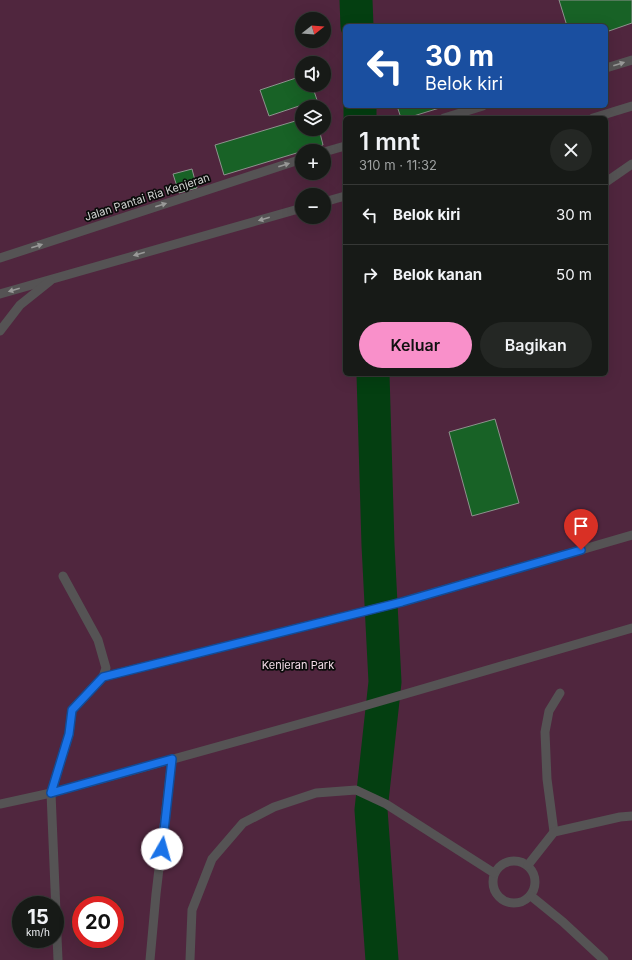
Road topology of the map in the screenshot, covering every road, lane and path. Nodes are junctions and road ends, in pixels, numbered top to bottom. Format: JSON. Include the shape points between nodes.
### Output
{"nodes":[{"id":1,"x":632,"y":60,"type":"edge"},
{"id":2,"x":608,"y":67,"type":"edge"},
{"id":3,"x":632,"y":106,"type":"edge"},
{"id":4,"x":476,"y":108,"type":"edge"},
{"id":5,"x":450,"y":116,"type":"edge"},
{"id":6,"x":600,"y":116,"type":"edge"},
{"id":7,"x":343,"y":147,"type":"edge"},
{"id":8,"x":331,"y":150,"type":"edge"},
{"id":9,"x":295,"y":161,"type":"edge"},
{"id":10,"x":632,"y":164,"type":"edge"},
{"id":11,"x":608,"y":181,"type":"edge"},
{"id":12,"x":342,"y":197,"type":"edge"},
{"id":13,"x":331,"y":200,"type":"edge"},
{"id":14,"x":295,"y":210,"type":"edge"},
{"id":15,"x":0,"y":258,"type":"edge"},
{"id":16,"x":55,"y":278,"type":"junction"},
{"id":17,"x":0,"y":294,"type":"edge"},
{"id":18,"x":0,"y":331,"type":"edge"},
{"id":19,"x":632,"y":534,"type":"edge"},
{"id":20,"x":63,"y":576,"type":"dead end"},
{"id":21,"x":632,"y":628,"type":"edge"},
{"id":22,"x":103,"y":677,"type":"junction"},
{"id":23,"x":560,"y":693,"type":"dead end"},
{"id":24,"x":172,"y":759,"type":"junction"},
{"id":25,"x":51,"y":793,"type":"junction"},
{"id":26,"x":0,"y":804,"type":"edge"},
{"id":27,"x":632,"y":816,"type":"edge"},
{"id":28,"x":554,"y":832,"type":"junction"},
{"id":29,"x":528,"y":865,"type":"junction"},
{"id":30,"x":494,"y":873,"type":"junction"},
{"id":31,"x":531,"y":896,"type":"junction"},
{"id":32,"x":58,"y":960,"type":"edge"},
{"id":33,"x":150,"y":960,"type":"edge"},
{"id":34,"x":190,"y":960,"type":"edge"},
{"id":35,"x":604,"y":960,"type":"edge"}],
"edges":[{"from":2,"to":1,"type":"lane","one_way":true},
{"from":3,"to":6,"type":"lane"},
{"from":4,"to":5,"type":"lane"},
{"from":7,"to":8,"type":"lane"},
{"from":15,"to":9,"type":"lane","name":"Jalan Pantai Ria Kenjeran","one_way":true},
{"from":10,"to":11,"type":"lane"},
{"from":12,"to":13,"type":"lane"},
{"from":14,"to":16,"type":"lane","one_way":true},
{"from":16,"to":17,"type":"lane","one_way":true},
{"from":16,"to":18,"type":"lane","via":[[20,305]]},
{"from":19,"to":22,"type":"lane","via":[[402,602]]},
{"from":20,"to":22,"type":"lane","via":[[98,640],[106,668]]},
{"from":21,"to":24,"type":"lane"},
{"from":22,"to":25,"type":"lane","via":[[72,710],[69,734]]},
{"from":23,"to":28,"type":"lane","via":[[549,711],[545,732]]},
{"from":24,"to":25,"type":"lane"},
{"from":24,"to":33,"type":"lane"},
{"from":25,"to":26,"type":"lane"},
{"from":25,"to":32,"type":"lane"},
{"from":27,"to":28,"type":"lane"},
{"from":28,"to":29,"type":"lane"},
{"from":29,"to":30,"type":"lane","via":[[515,860],[502,863]]},
{"from":29,"to":31,"type":"lane","via":[[534,874],[536,885]]},
{"from":30,"to":31,"type":"lane","via":[[492,884],[503,900],[512,903],[522,902]]},
{"from":30,"to":34,"type":"lane","via":[[386,804],[356,790],[316,793],[274,807],[243,823],[212,859],[192,910]]},
{"from":31,"to":35,"type":"lane"}]}
